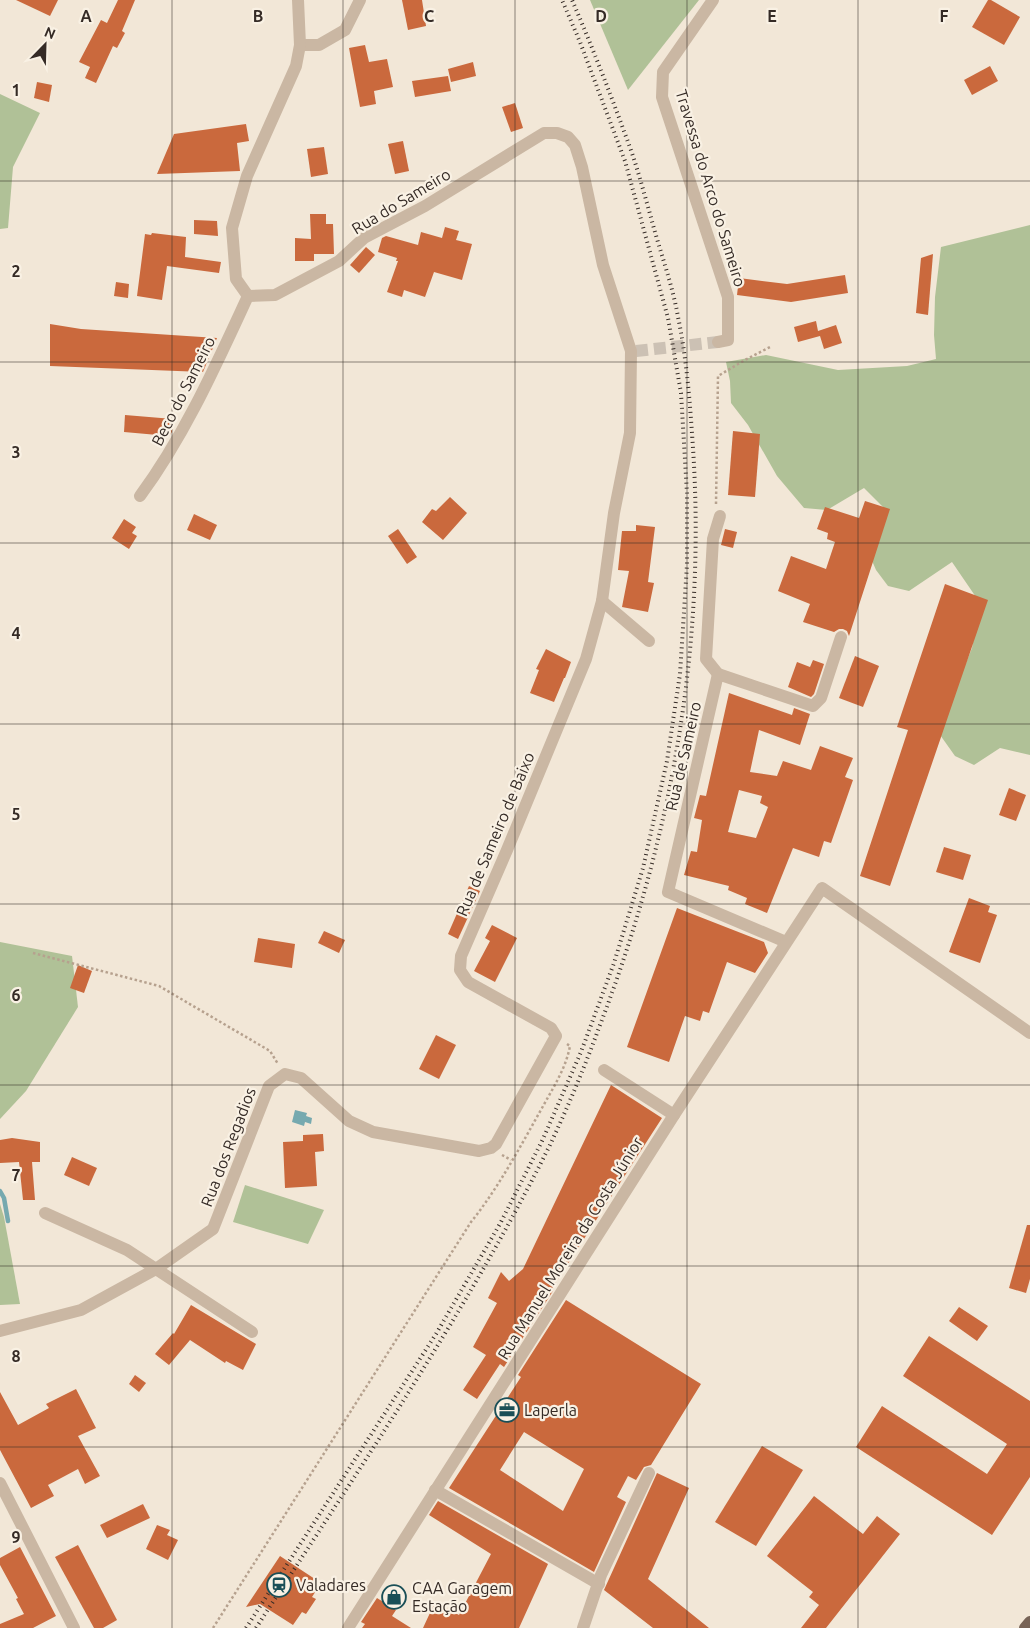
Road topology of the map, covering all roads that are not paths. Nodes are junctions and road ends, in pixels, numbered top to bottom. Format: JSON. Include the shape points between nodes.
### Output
{"nodes":[{"id":1,"x":298,"y":0,"type":"edge"},
{"id":2,"x":360,"y":0,"type":"edge"},
{"id":3,"x":713,"y":0,"type":"edge"},
{"id":4,"x":300,"y":45,"type":"junction"},
{"id":5,"x":248,"y":296,"type":"junction"},
{"id":6,"x":723,"y":341,"type":"dead end"},
{"id":7,"x":634,"y":351,"type":"joint"},
{"id":8,"x":140,"y":496,"type":"dead end"},
{"id":9,"x":720,"y":516,"type":"road end"},
{"id":10,"x":602,"y":601,"type":"junction"},
{"id":11,"x":841,"y":637,"type":"dead end"},
{"id":12,"x":650,"y":641,"type":"dead end"},
{"id":13,"x":718,"y":674,"type":"junction"},
{"id":14,"x":786,"y":942,"type":"junction"},
{"id":15,"x":1030,"y":1033,"type":"edge"},
{"id":16,"x":604,"y":1070,"type":"dead end"},
{"id":17,"x":285,"y":1074,"type":"joint"},
{"id":18,"x":674,"y":1115,"type":"junction"},
{"id":19,"x":45,"y":1213,"type":"dead end"},
{"id":20,"x":156,"y":1269,"type":"junction"},
{"id":21,"x":0,"y":1331,"type":"edge"},
{"id":22,"x":252,"y":1332,"type":"dead end"},
{"id":23,"x":649,"y":1473,"type":"dead end"},
{"id":24,"x":0,"y":1483,"type":"edge"},
{"id":25,"x":435,"y":1490,"type":"junction"},
{"id":26,"x":599,"y":1584,"type":"junction"},
{"id":27,"x":1030,"y":1622,"type":"edge"},
{"id":28,"x":74,"y":1628,"type":"edge"},
{"id":29,"x":348,"y":1628,"type":"edge"},
{"id":30,"x":583,"y":1628,"type":"edge"},
{"id":31,"x":1025,"y":1628,"type":"edge"}],
"edges":[{"from":1,"to":4,"type":"street"},
{"from":2,"to":4,"type":"street","via":[[345,30],[319,45]]},
{"from":3,"to":6,"type":"street","name":"Travessa do Arco do Sameiro","via":[[663,72],[662,97],[728,297]]},
{"from":4,"to":5,"type":"street","via":[[296,66],[247,176],[232,228],[236,279]]},
{"from":5,"to":7,"type":"street","name":"Rua do Sameiro","via":[[275,295],[310,277],[339,261],[364,238],[425,206],[544,133],[557,133],[568,137],[575,145],[603,265]]},
{"from":5,"to":8,"type":"street","name":"Beco do Sameiro","via":[[195,406]]},
{"from":7,"to":10,"type":"street","name":"Rua de Sameiro de Baixo","via":[[630,433],[614,512]]},
{"from":9,"to":13,"type":"street","via":[[713,539],[706,659]]},
{"from":10,"to":12,"type":"street"},
{"from":10,"to":17,"type":"street","name":"Rua de Sameiro de Baixo","via":[[586,659],[461,956],[460,970],[468,982],[551,1028],[556,1036],[496,1144],[479,1151],[373,1132],[349,1121],[301,1078]]},
{"from":11,"to":13,"type":"street","via":[[821,698],[813,706]]},
{"from":13,"to":14,"type":"street","name":"Rua de Sameiro","via":[[668,892]]},
{"from":14,"to":15,"type":"street","name":"Rua Manuel Moreira da Costa Júnior","via":[[822,888]]},
{"from":14,"to":18,"type":"street","name":"Rua Manuel Moreira da Costa Júnior"},
{"from":16,"to":18,"type":"street"},
{"from":17,"to":20,"type":"street","name":"Rua dos Regadios","via":[[269,1086],[213,1229]]},
{"from":18,"to":25,"type":"street","name":"Rua Manuel Moreira da Costa Júnior"},
{"from":19,"to":20,"type":"street","via":[[127,1250]]},
{"from":20,"to":21,"type":"street","name":"Rua dos Regadios","via":[[81,1310]]},
{"from":20,"to":22,"type":"street"},
{"from":23,"to":26,"type":"street"},
{"from":24,"to":28,"type":"street"},
{"from":25,"to":26,"type":"street"},
{"from":25,"to":29,"type":"street","name":"Rua Manuel Moreira da Costa Júnior"},
{"from":26,"to":30,"type":"street"},
{"from":27,"to":31,"type":"main road"}]}
